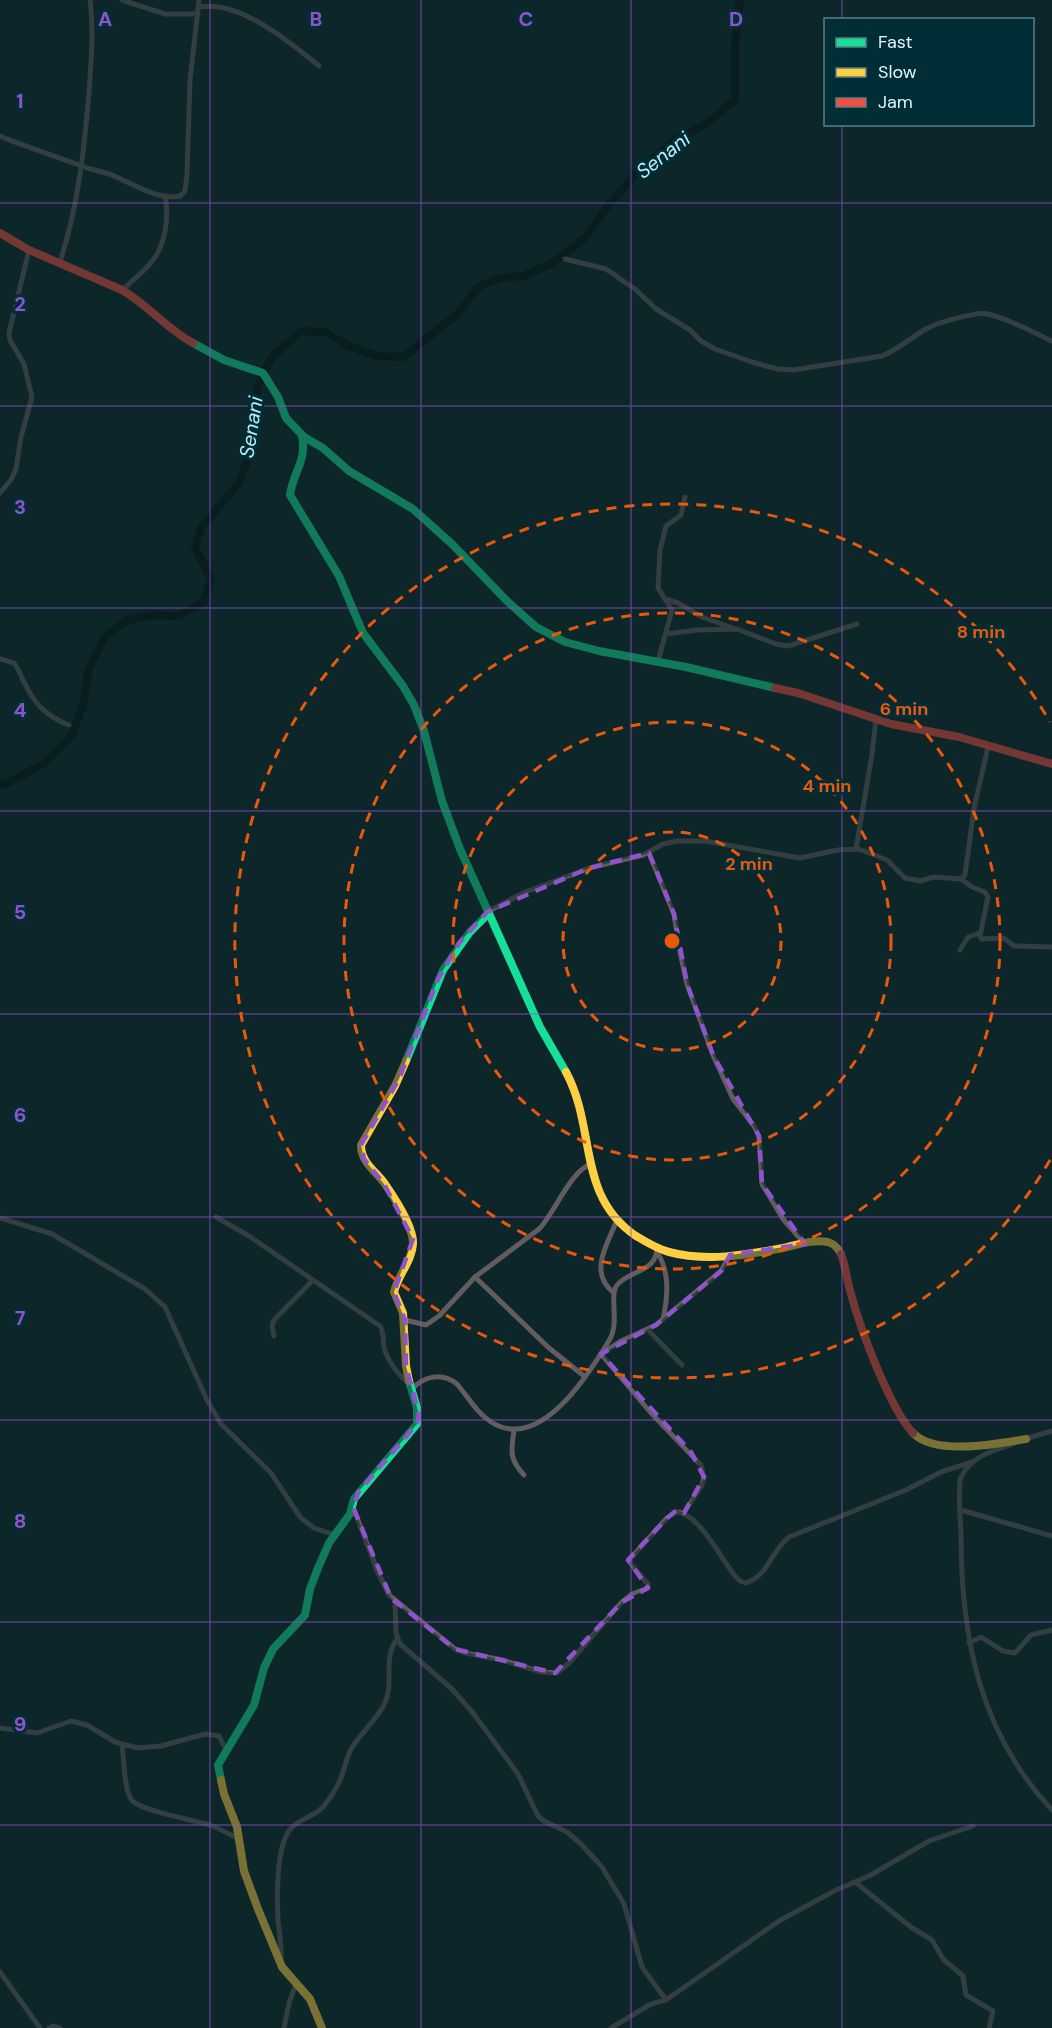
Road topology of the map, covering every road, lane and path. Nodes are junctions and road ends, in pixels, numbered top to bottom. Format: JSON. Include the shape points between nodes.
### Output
{"nodes":[{"id":1,"x":90,"y":0,"type":"edge"},
{"id":2,"x":122,"y":0,"type":"edge"},
{"id":3,"x":199,"y":3,"type":"edge"},
{"id":4,"x":198,"y":14,"type":"junction"},
{"id":5,"x":319,"y":66,"type":"dead end"},
{"id":6,"x":0,"y":136,"type":"edge"},
{"id":7,"x":82,"y":167,"type":"junction"},
{"id":8,"x":165,"y":196,"type":"junction"},
{"id":9,"x":0,"y":233,"type":"edge"},
{"id":10,"x":29,"y":250,"type":"junction"},
{"id":11,"x":565,"y":259,"type":"dead end"},
{"id":12,"x":60,"y":262,"type":"junction"},
{"id":13,"x":122,"y":290,"type":"junction"},
{"id":14,"x":1052,"y":341,"type":"edge"},
{"id":15,"x":302,"y":436,"type":"junction"},
{"id":16,"x":0,"y":493,"type":"edge"},
{"id":17,"x":685,"y":497,"type":"dead end"},
{"id":18,"x":665,"y":599,"type":"junction"},
{"id":19,"x":857,"y":624,"type":"dead end"},
{"id":20,"x":737,"y":629,"type":"junction"},
{"id":21,"x":666,"y":634,"type":"junction"},
{"id":22,"x":0,"y":659,"type":"edge"},
{"id":23,"x":658,"y":661,"type":"junction"},
{"id":24,"x":876,"y":719,"type":"junction"},
{"id":25,"x":69,"y":725,"type":"dead end"},
{"id":26,"x":988,"y":747,"type":"junction"},
{"id":27,"x":1052,"y":764,"type":"edge"},
{"id":28,"x":856,"y":849,"type":"junction"},
{"id":29,"x":649,"y":853,"type":"junction"},
{"id":30,"x":961,"y":879,"type":"junction"},
{"id":31,"x":487,"y":913,"type":"junction"},
{"id":32,"x":980,"y":933,"type":"junction"},
{"id":33,"x":1052,"y":947,"type":"edge"},
{"id":34,"x":960,"y":950,"type":"dead end"},
{"id":35,"x":592,"y":1164,"type":"junction"},
{"id":36,"x":216,"y":1217,"type":"dead end"},
{"id":37,"x":0,"y":1218,"type":"edge"},
{"id":38,"x":617,"y":1220,"type":"junction"},
{"id":39,"x":805,"y":1244,"type":"junction"},
{"id":40,"x":657,"y":1249,"type":"junction"},
{"id":41,"x":730,"y":1255,"type":"junction"},
{"id":42,"x":475,"y":1277,"type":"junction"},
{"id":43,"x":312,"y":1281,"type":"junction"},
{"id":44,"x":613,"y":1292,"type":"junction"},
{"id":45,"x":663,"y":1319,"type":"junction"},
{"id":46,"x":405,"y":1320,"type":"junction"},
{"id":47,"x":648,"y":1330,"type":"junction"},
{"id":48,"x":274,"y":1336,"type":"dead end"},
{"id":49,"x":601,"y":1354,"type":"junction"},
{"id":50,"x":682,"y":1365,"type":"dead end"},
{"id":51,"x":584,"y":1376,"type":"junction"},
{"id":52,"x":411,"y":1387,"type":"junction"},
{"id":53,"x":514,"y":1430,"type":"junction"},
{"id":54,"x":1052,"y":1431,"type":"edge"},
{"id":55,"x":1026,"y":1439,"type":"junction"},
{"id":56,"x":972,"y":1462,"type":"junction"},
{"id":57,"x":524,"y":1476,"type":"dead end"},
{"id":58,"x":353,"y":1507,"type":"junction"},
{"id":59,"x":961,"y":1510,"type":"junction"},
{"id":60,"x":684,"y":1513,"type":"junction"},
{"id":61,"x":335,"y":1535,"type":"junction"},
{"id":62,"x":1052,"y":1536,"type":"edge"},
{"id":63,"x":395,"y":1601,"type":"junction"},
{"id":64,"x":1052,"y":1630,"type":"edge"},
{"id":65,"x":397,"y":1639,"type":"junction"},
{"id":66,"x":969,"y":1643,"type":"junction"},
{"id":67,"x":0,"y":1728,"type":"edge"},
{"id":68,"x":122,"y":1744,"type":"junction"},
{"id":69,"x":226,"y":1750,"type":"junction"},
{"id":70,"x":1052,"y":1810,"type":"edge"},
{"id":71,"x":973,"y":1826,"type":"dead end"},
{"id":72,"x":240,"y":1840,"type":"junction"},
{"id":73,"x":855,"y":1882,"type":"junction"},
{"id":74,"x":281,"y":1964,"type":"junction"},
{"id":75,"x":0,"y":1972,"type":"edge"},
{"id":76,"x":296,"y":1984,"type":"junction"},
{"id":77,"x":666,"y":2000,"type":"junction"},
{"id":78,"x":39,"y":2028,"type":"edge"},
{"id":79,"x":50,"y":2028,"type":"edge"},
{"id":80,"x":60,"y":2028,"type":"edge"},
{"id":81,"x":284,"y":2028,"type":"edge"},
{"id":82,"x":322,"y":2028,"type":"edge"},
{"id":83,"x":611,"y":2028,"type":"edge"},
{"id":84,"x":989,"y":2028,"type":"edge"}],
"edges":[{"from":1,"to":7,"type":"street","via":[[91,61]]},
{"from":2,"to":4,"type":"street","via":[[165,14]]},
{"from":3,"to":4,"type":"street"},
{"from":3,"to":5,"type":"street","via":[[223,6],[247,16]]},
{"from":4,"to":8,"type":"street","via":[[184,191],[180,196]]},
{"from":6,"to":7,"type":"street"},
{"from":7,"to":8,"type":"street"},
{"from":7,"to":12,"type":"street"},
{"from":8,"to":13,"type":"street","via":[[166,223],[157,253]]},
{"from":9,"to":10,"type":"street"},
{"from":10,"to":12,"type":"street"},
{"from":10,"to":16,"type":"street","via":[[9,333],[24,364],[32,397],[16,469]]},
{"from":11,"to":14,"type":"street","via":[[606,268],[701,341],[777,369],[882,356],[928,328],[983,313]]},
{"from":12,"to":13,"type":"street"},
{"from":13,"to":15,"type":"street","via":[[180,336],[224,360],[263,373],[286,418]]},
{"from":15,"to":23,"type":"street","via":[[432,524],[536,627],[565,642]]},
{"from":15,"to":31,"type":"street","via":[[305,455],[290,495],[342,581],[363,633],[413,702],[456,839]]},
{"from":17,"to":18,"type":"street","via":[[681,515],[667,524],[661,543],[657,582]]},
{"from":18,"to":20,"type":"street"},
{"from":18,"to":21,"type":"street","via":[[672,610]]},
{"from":19,"to":20,"type":"street","via":[[788,646]]},
{"from":20,"to":21,"type":"street"},
{"from":21,"to":23,"type":"street"},
{"from":22,"to":25,"type":"street","via":[[16,666],[42,711]]},
{"from":23,"to":24,"type":"street","via":[[798,693]]},
{"from":24,"to":26,"type":"street"},
{"from":24,"to":28,"type":"street"},
{"from":26,"to":27,"type":"street"},
{"from":26,"to":30,"type":"street","via":[[965,875]]},
{"from":28,"to":29,"type":"street","via":[[800,858],[689,840],[663,844]]},
{"from":28,"to":30,"type":"street","via":[[887,860],[905,878]]},
{"from":29,"to":31,"type":"street","via":[[589,867],[523,893]]},
{"from":29,"to":39,"type":"street","via":[[674,914],[687,984],[712,1055],[733,1099],[759,1136],[762,1184],[783,1219]]},
{"from":30,"to":32,"type":"street","via":[[987,894]]},
{"from":31,"to":35,"type":"street","via":[[529,998],[537,1023],[578,1097]]},
{"from":31,"to":46,"type":"street","via":[[459,943],[438,979],[399,1079],[361,1145],[364,1160],[384,1184],[413,1239],[411,1256],[394,1288]]},
{"from":32,"to":33,"type":"street","via":[[982,939],[1004,938],[1014,946]]},
{"from":32,"to":34,"type":"street","via":[[968,938]]},
{"from":35,"to":38,"type":"street","via":[[604,1202]]},
{"from":35,"to":42,"type":"street","via":[[581,1169],[539,1229]]},
{"from":36,"to":43,"type":"street"},
{"from":37,"to":61,"type":"street","via":[[52,1234],[145,1289],[165,1307],[222,1424],[271,1473],[300,1517],[314,1528]]},
{"from":38,"to":40,"type":"street"},
{"from":38,"to":44,"type":"street","via":[[601,1265],[603,1278]]},
{"from":39,"to":41,"type":"street"},
{"from":39,"to":55,"type":"street","via":[[824,1242],[840,1252],[869,1346],[911,1433],[933,1444],[978,1445]]},
{"from":40,"to":41,"type":"street","via":[[686,1255]]},
{"from":40,"to":44,"type":"street","via":[[650,1265],[617,1285]]},
{"from":40,"to":45,"type":"street","via":[[667,1284]]},
{"from":41,"to":45,"type":"street","via":[[721,1271]]},
{"from":42,"to":46,"type":"street","via":[[431,1322],[426,1325]]},
{"from":42,"to":51,"type":"street"},
{"from":43,"to":48,"type":"street","via":[[274,1320]]},
{"from":43,"to":52,"type":"street","via":[[380,1326],[391,1364]]},
{"from":44,"to":49,"type":"street","via":[[615,1330]]},
{"from":45,"to":47,"type":"street"},
{"from":46,"to":52,"type":"street","via":[[406,1366]]},
{"from":47,"to":49,"type":"street"},
{"from":47,"to":50,"type":"street"},
{"from":49,"to":51,"type":"street"},
{"from":49,"to":60,"type":"street","via":[[701,1465],[702,1485]]},
{"from":51,"to":53,"type":"street","via":[[550,1416]]},
{"from":52,"to":53,"type":"street","via":[[428,1378],[452,1380],[481,1415]]},
{"from":52,"to":58,"type":"street","via":[[419,1415],[417,1424],[359,1491]]},
{"from":53,"to":57,"type":"street","via":[[513,1462]]},
{"from":54,"to":55,"type":"street"},
{"from":55,"to":56,"type":"street"},
{"from":56,"to":59,"type":"street","via":[[961,1477]]},
{"from":56,"to":60,"type":"street","via":[[789,1537],[762,1573],[746,1582],[735,1576],[704,1532]]},
{"from":58,"to":61,"type":"street"},
{"from":58,"to":63,"type":"street","via":[[385,1589]]},
{"from":59,"to":62,"type":"street"},
{"from":59,"to":66,"type":"street","via":[[962,1596]]},
{"from":60,"to":63,"type":"street","via":[[676,1512],[667,1518],[630,1559],[648,1588],[622,1602],[557,1672],[541,1672],[455,1649]]},
{"from":61,"to":69,"type":"street","via":[[315,1574],[305,1615],[273,1649],[254,1705]]},
{"from":63,"to":65,"type":"street"},
{"from":64,"to":66,"type":"street","via":[[1031,1635],[1015,1653],[1003,1651],[981,1637]]},
{"from":65,"to":74,"type":"street","via":[[389,1658],[388,1694],[382,1707],[353,1747],[328,1800],[287,1835],[278,1898]]},
{"from":65,"to":77,"type":"street","via":[[473,1713],[518,1774],[538,1816],[567,1832],[602,1867],[624,1904],[642,1966]]},
{"from":66,"to":70,"type":"street","via":[[999,1734]]},
{"from":67,"to":68,"type":"street","via":[[37,1733],[71,1721]]},
{"from":68,"to":69,"type":"street","via":[[150,1747],[213,1734],[219,1736]]},
{"from":68,"to":72,"type":"street","via":[[128,1791],[134,1803],[212,1826]]},
{"from":69,"to":72,"type":"street","via":[[218,1768]]},
{"from":71,"to":73,"type":"street","via":[[929,1840]]},
{"from":72,"to":74,"type":"street","via":[[244,1871]]},
{"from":73,"to":77,"type":"street","via":[[779,1921]]},
{"from":73,"to":84,"type":"street","via":[[932,1940],[943,1959],[963,1976],[966,1995],[993,2011]]},
{"from":74,"to":76,"type":"street"},
{"from":75,"to":78,"type":"street"},
{"from":76,"to":81,"type":"street"},
{"from":76,"to":82,"type":"street","via":[[310,1999]]},
{"from":77,"to":83,"type":"street","via":[[651,2004]]},
{"from":79,"to":80,"type":"street"}]}
